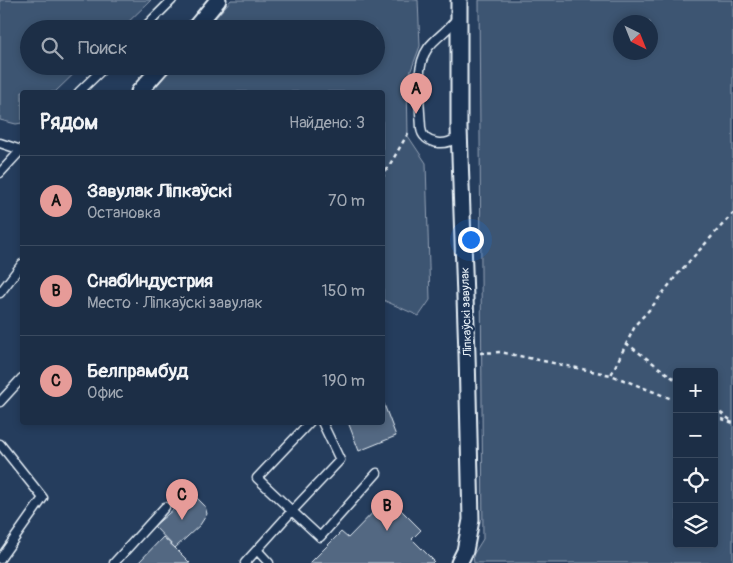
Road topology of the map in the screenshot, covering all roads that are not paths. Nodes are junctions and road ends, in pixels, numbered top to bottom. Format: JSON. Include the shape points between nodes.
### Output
{"nodes":[{"id":1,"x":172,"y":0,"type":"edge"},
{"id":2,"x":218,"y":0,"type":"edge"},
{"id":3,"x":459,"y":4,"type":"edge"},
{"id":4,"x":152,"y":20,"type":"edge"},
{"id":5,"x":201,"y":20,"type":"edge"},
{"id":6,"x":97,"y":75,"type":"edge"},
{"id":7,"x":154,"y":75,"type":"edge"},
{"id":8,"x":81,"y":90,"type":"edge"},
{"id":9,"x":141,"y":90,"type":"edge"},
{"id":10,"x":460,"y":128,"type":"junction"},
{"id":11,"x":0,"y":143,"type":"edge"},
{"id":12,"x":20,"y":149,"type":"edge"},
{"id":13,"x":20,"y":152,"type":"edge"},
{"id":14,"x":0,"y":173,"type":"edge"},
{"id":15,"x":20,"y":267,"type":"edge"},
{"id":16,"x":0,"y":293,"type":"edge"},
{"id":17,"x":20,"y":380,"type":"edge"},
{"id":18,"x":0,"y":402,"type":"edge"},
{"id":19,"x":307,"y":425,"type":"edge"},
{"id":20,"x":323,"y":425,"type":"edge"},
{"id":21,"x":0,"y":444,"type":"edge"},
{"id":22,"x":377,"y":473,"type":"dead end"},
{"id":23,"x":165,"y":507,"type":"dead end"},
{"id":24,"x":292,"y":511,"type":"junction"},
{"id":25,"x":257,"y":550,"type":"junction"},
{"id":26,"x":0,"y":559,"type":"edge"},
{"id":27,"x":114,"y":563,"type":"edge"},
{"id":28,"x":245,"y":563,"type":"edge"},
{"id":29,"x":269,"y":563,"type":"edge"},
{"id":30,"x":459,"y":563,"type":"edge"}],
"edges":[{"from":1,"to":4,"type":"lane"},
{"from":2,"to":5,"type":"street"},
{"from":3,"to":10,"type":"street","name":"Ліпкаўскі завулак"},
{"from":3,"to":10,"type":"lane","via":[[453,24],[428,48],[419,70],[421,134],[428,141],[448,142],[454,141]]},
{"from":6,"to":8,"type":"lane"},
{"from":7,"to":9,"type":"street"},
{"from":10,"to":30,"type":"street","name":"Ліпкаўскі завулак","via":[[471,520]]},
{"from":11,"to":12,"type":"lane"},
{"from":13,"to":14,"type":"lane"},
{"from":15,"to":16,"type":"lane"},
{"from":17,"to":18,"type":"lane"},
{"from":19,"to":24,"type":"lane","via":[[257,478]]},
{"from":20,"to":24,"type":"lane","via":[[340,460]]},
{"from":21,"to":26,"type":"lane","via":[[43,498]]},
{"from":22,"to":24,"type":"lane","via":[[320,537]]},
{"from":23,"to":27,"type":"lane"},
{"from":24,"to":25,"type":"lane"},
{"from":25,"to":28,"type":"lane"},
{"from":25,"to":29,"type":"lane"}]}
